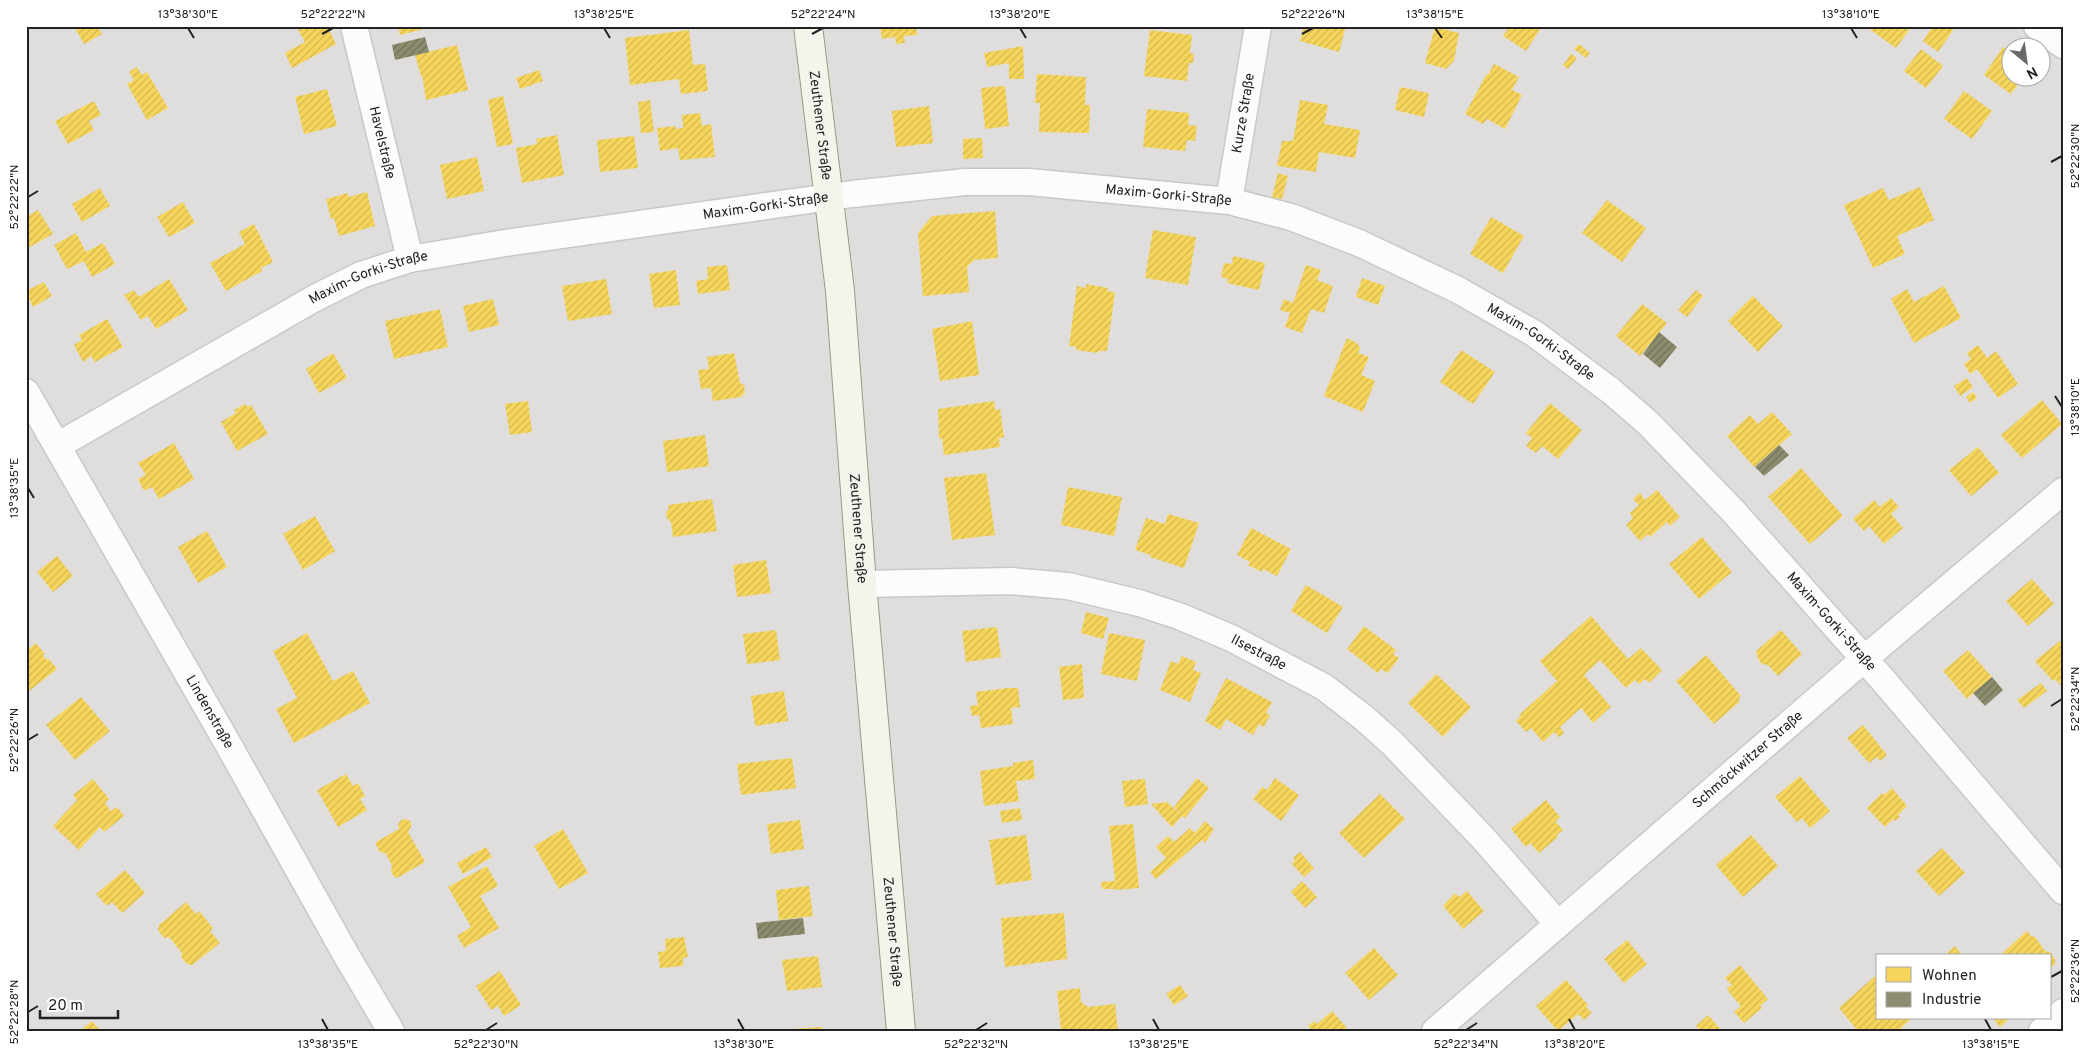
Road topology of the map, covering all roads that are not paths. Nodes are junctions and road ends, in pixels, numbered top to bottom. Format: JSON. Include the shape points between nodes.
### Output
{"nodes":[{"id":1,"x":354,"y":26,"type":"edge"},
{"id":2,"x":808,"y":26,"type":"edge"},
{"id":3,"x":1258,"y":26,"type":"edge"},
{"id":4,"x":2036,"y":26,"type":"edge"},
{"id":5,"x":2063,"y":45,"type":"edge"},
{"id":6,"x":828,"y":197,"type":"junction"},
{"id":7,"x":1229,"y":201,"type":"junction"},
{"id":8,"x":410,"y":259,"type":"junction"},
{"id":9,"x":26,"y":392,"type":"edge"},
{"id":10,"x":57,"y":446,"type":"junction"},
{"id":11,"x":2063,"y":491,"type":"edge"},
{"id":12,"x":862,"y":584,"type":"junction"},
{"id":13,"x":1864,"y":659,"type":"junction"},
{"id":14,"x":2063,"y":891,"type":"edge"},
{"id":15,"x":1558,"y":924,"type":"junction"},
{"id":16,"x":2063,"y":1012,"type":"edge"},
{"id":17,"x":392,"y":1031,"type":"edge"},
{"id":18,"x":901,"y":1031,"type":"edge"},
{"id":19,"x":1435,"y":1031,"type":"edge"},
{"id":20,"x":2042,"y":1031,"type":"edge"}],
"edges":[{"from":1,"to":8,"type":"street","name":"Havelstraße"},
{"from":2,"to":6,"type":"main road","name":"Zeuthener Straße"},
{"from":3,"to":7,"type":"street","name":"Kurze Straße"},
{"from":4,"to":5,"type":"street"},
{"from":6,"to":7,"type":"street","name":"Maxim-Gorki-Straße","via":[[972,182],[1030,182]]},
{"from":6,"to":8,"type":"street","name":"Maxim-Gorki-Straße"},
{"from":6,"to":12,"type":"main road","name":"Zeuthener Straße","via":[[840,290]]},
{"from":7,"to":13,"type":"street","name":"Maxim-Gorki-Straße","via":[[1291,216],[1358,243],[1458,290],[1535,334],[1648,422],[1733,511]]},
{"from":8,"to":10,"type":"street","name":"Maxim-Gorki-Straße","via":[[361,275],[315,298]]},
{"from":9,"to":10,"type":"street","name":"Lindenstraße"},
{"from":10,"to":17,"type":"street","name":"Lindenstraße"},
{"from":11,"to":13,"type":"street","name":"Schmöckwitzer Straße"},
{"from":12,"to":15,"type":"street","name":"Ilsestraße","via":[[1011,581],[1068,586],[1139,603],[1231,638],[1324,687],[1364,718],[1483,838]]},
{"from":12,"to":18,"type":"main road","name":"Zeuthener Straße"},
{"from":13,"to":14,"type":"street","name":"Maxim-Gorki-Straße"},
{"from":13,"to":15,"type":"street","name":"Schmöckwitzer Straße"},
{"from":15,"to":19,"type":"street","name":"Schmöckwitzer Straße"},
{"from":16,"to":20,"type":"street"}]}
